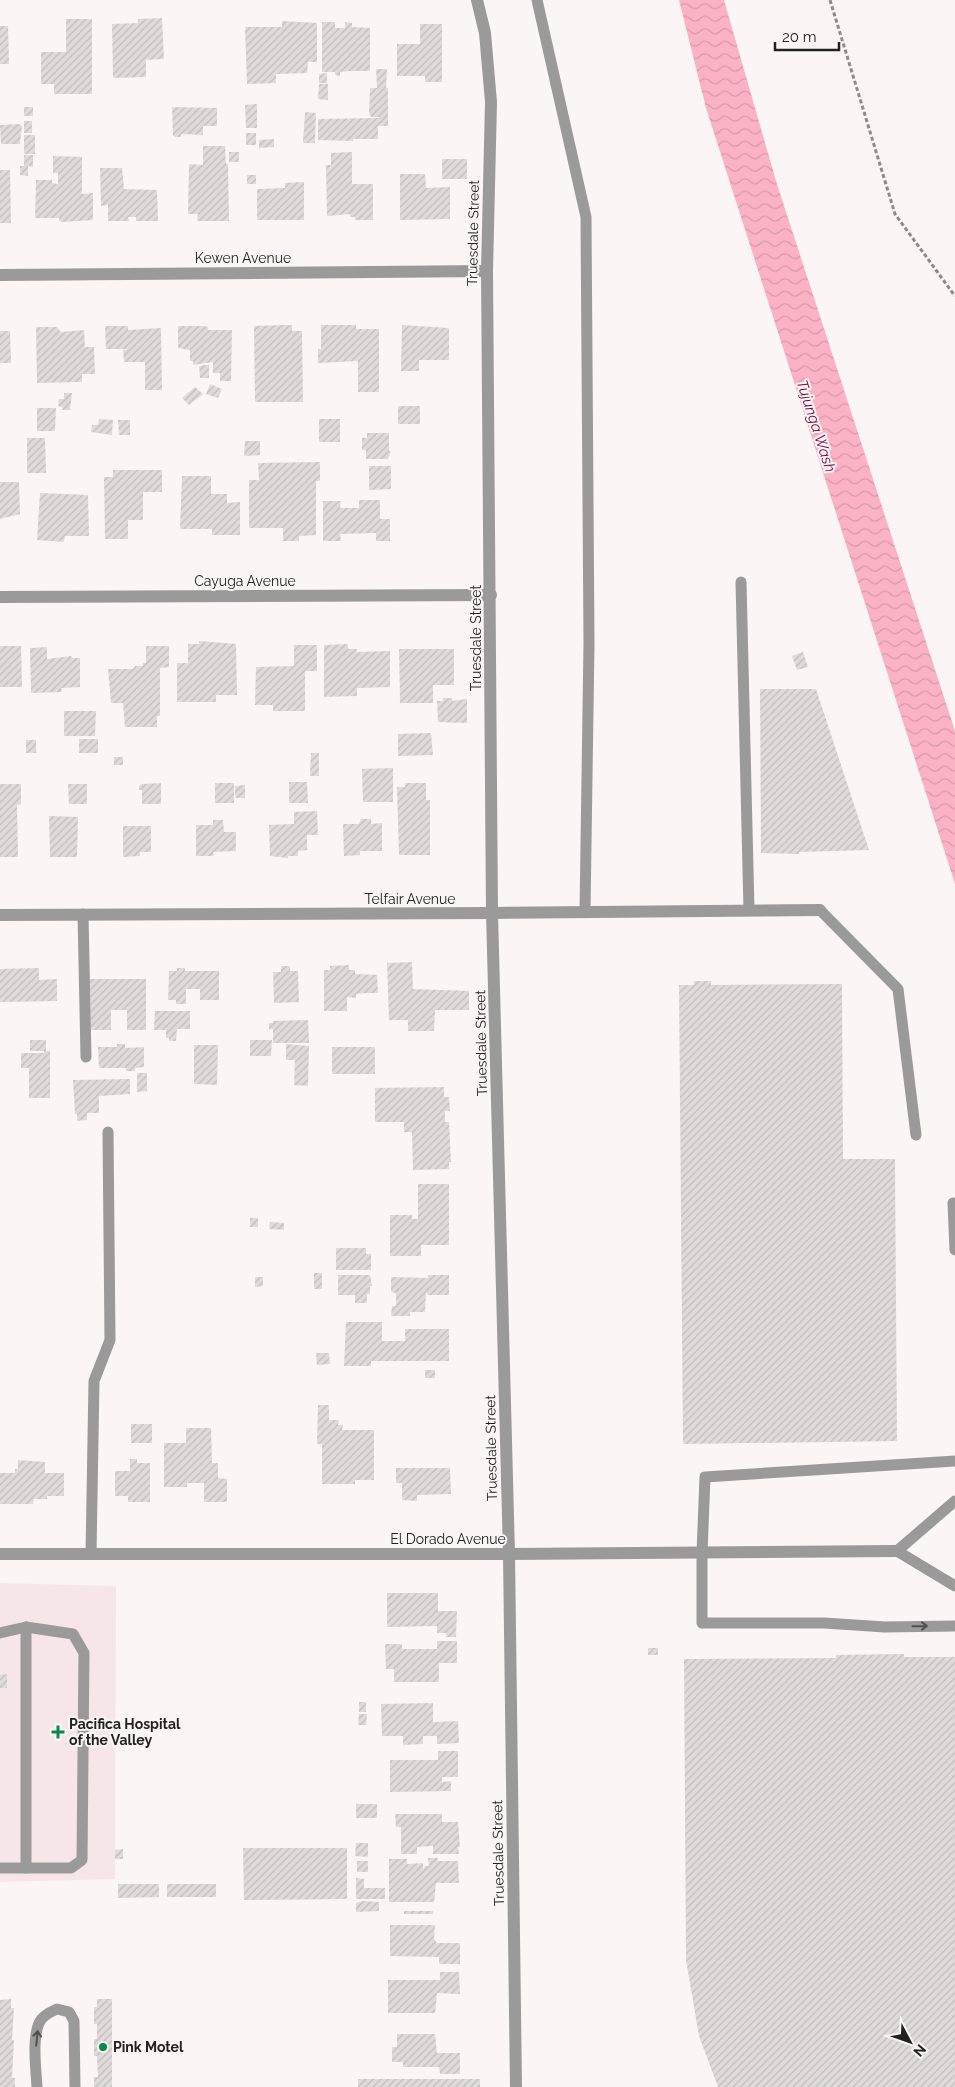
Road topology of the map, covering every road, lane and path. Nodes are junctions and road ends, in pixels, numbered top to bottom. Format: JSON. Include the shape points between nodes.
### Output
{"nodes":[{"id":1,"x":477,"y":0,"type":"edge"},
{"id":2,"x":538,"y":0,"type":"edge"},
{"id":3,"x":830,"y":0,"type":"edge"},
{"id":4,"x":486,"y":271,"type":"junction"},
{"id":5,"x":0,"y":275,"type":"edge"},
{"id":6,"x":955,"y":296,"type":"edge"},
{"id":7,"x":741,"y":582,"type":"dead end"},
{"id":8,"x":490,"y":595,"type":"junction"},
{"id":9,"x":0,"y":597,"type":"edge"},
{"id":10,"x":748,"y":910,"type":"junction"},
{"id":11,"x":820,"y":910,"type":"joint"},
{"id":12,"x":584,"y":912,"type":"junction"},
{"id":13,"x":83,"y":914,"type":"junction"},
{"id":14,"x":492,"y":914,"type":"junction"},
{"id":15,"x":0,"y":915,"type":"edge"},
{"id":16,"x":86,"y":1057,"type":"dead end"},
{"id":17,"x":108,"y":1132,"type":"dead end"},
{"id":18,"x":916,"y":1135,"type":"dead end"},
{"id":19,"x":953,"y":1203,"type":"dead end"},
{"id":20,"x":955,"y":1250,"type":"edge"},
{"id":21,"x":955,"y":1460,"type":"edge"},
{"id":22,"x":955,"y":1501,"type":"edge"},
{"id":23,"x":897,"y":1551,"type":"junction"},
{"id":24,"x":702,"y":1552,"type":"junction"},
{"id":25,"x":0,"y":1554,"type":"edge"},
{"id":26,"x":91,"y":1554,"type":"junction"},
{"id":27,"x":509,"y":1554,"type":"junction"},
{"id":28,"x":955,"y":1586,"type":"edge"},
{"id":29,"x":955,"y":1626,"type":"edge"},
{"id":30,"x":26,"y":1627,"type":"junction"},
{"id":31,"x":0,"y":1633,"type":"edge"},
{"id":32,"x":0,"y":1868,"type":"edge"},
{"id":33,"x":26,"y":1868,"type":"junction"},
{"id":34,"x":37,"y":2087,"type":"edge"},
{"id":35,"x":75,"y":2087,"type":"edge"},
{"id":36,"x":516,"y":2087,"type":"edge"}],
"edges":[{"from":1,"to":4,"type":"street","name":"Truesdale Street","via":[[485,33],[491,102]]},
{"from":2,"to":12,"type":"lane","via":[[586,217],[589,643]]},
{"from":3,"to":6,"type":"path","via":[[895,214]]},
{"from":4,"to":5,"type":"street","name":"Kewen Avenue"},
{"from":4,"to":8,"type":"street","name":"Truesdale Street"},
{"from":7,"to":10,"type":"lane"},
{"from":8,"to":9,"type":"street","name":"Cayuga Avenue"},
{"from":8,"to":14,"type":"street","name":"Truesdale Street"},
{"from":10,"to":11,"type":"street","name":"Telfair Avenue"},
{"from":10,"to":12,"type":"street","name":"Telfair Avenue"},
{"from":11,"to":18,"type":"lane","via":[[898,989]]},
{"from":12,"to":14,"type":"street","name":"Telfair Avenue"},
{"from":13,"to":14,"type":"street","name":"Telfair Avenue"},
{"from":13,"to":15,"type":"street","name":"Telfair Avenue"},
{"from":13,"to":16,"type":"lane"},
{"from":14,"to":27,"type":"street","name":"Truesdale Street"},
{"from":17,"to":26,"type":"lane","via":[[110,1340],[94,1381]]},
{"from":19,"to":20,"type":"lane"},
{"from":21,"to":24,"type":"lane","via":[[705,1477]]},
{"from":22,"to":23,"type":"lane"},
{"from":23,"to":24,"type":"street","name":"El Dorado Avenue"},
{"from":23,"to":28,"type":"lane"},
{"from":24,"to":27,"type":"street","name":"El Dorado Avenue"},
{"from":24,"to":29,"type":"lane","one_way":true,"via":[[702,1623]]},
{"from":25,"to":26,"type":"street","name":"El Dorado Avenue"},
{"from":26,"to":27,"type":"street","name":"El Dorado Avenue"},
{"from":27,"to":36,"type":"street","name":"Truesdale Street"},
{"from":30,"to":31,"type":"lane"},
{"from":30,"to":33,"type":"lane"},
{"from":30,"to":33,"type":"lane","via":[[73,1634],[84,1653],[82,1860],[72,1868]]},
{"from":32,"to":33,"type":"lane"},
{"from":34,"to":35,"type":"lane","one_way":true,"via":[[38,2024],[44,2016],[57,2009],[69,2012],[74,2021]]}]}
